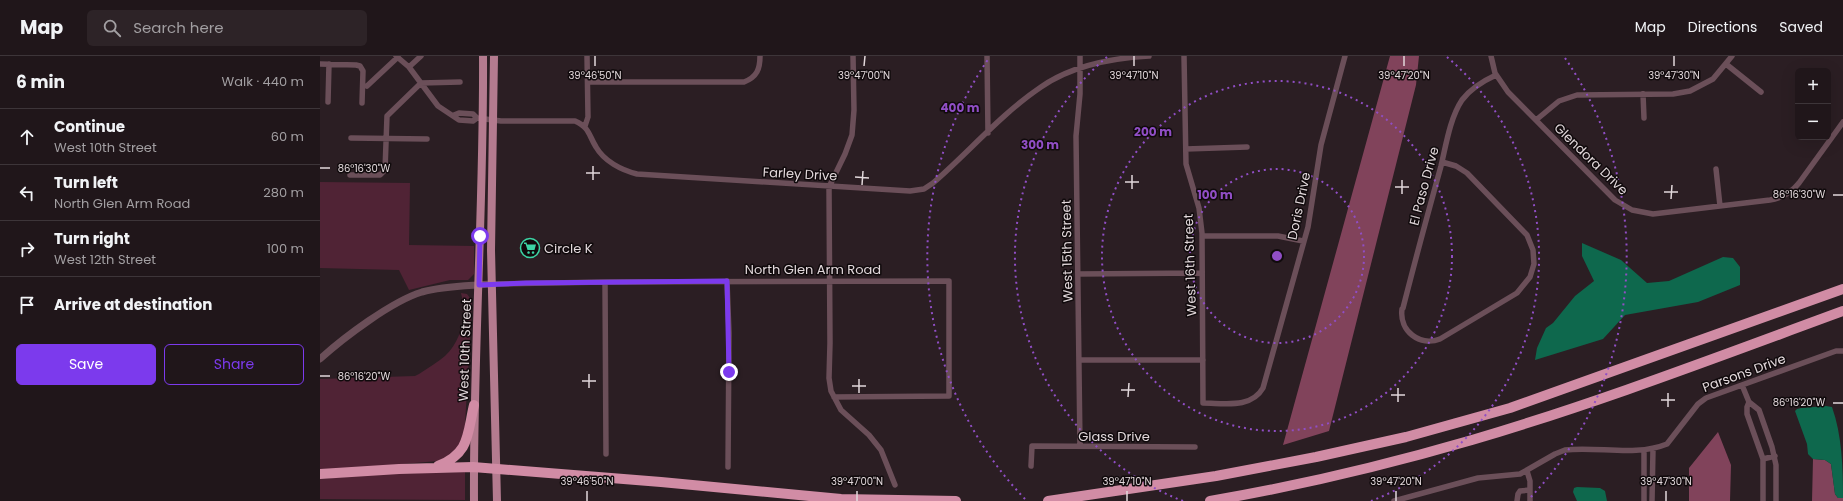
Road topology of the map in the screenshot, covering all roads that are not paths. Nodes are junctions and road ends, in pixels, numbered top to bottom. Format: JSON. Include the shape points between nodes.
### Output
{"nodes":[{"id":1,"x":420,"y":56,"type":"edge"},
{"id":2,"x":483,"y":56,"type":"edge"},
{"id":3,"x":494,"y":56,"type":"edge"},
{"id":4,"x":587,"y":56,"type":"edge"},
{"id":5,"x":760,"y":56,"type":"edge"},
{"id":6,"x":853,"y":56,"type":"edge"},
{"id":7,"x":987,"y":56,"type":"edge"},
{"id":8,"x":1080,"y":56,"type":"edge"},
{"id":9,"x":1149,"y":56,"type":"edge"},
{"id":10,"x":1184,"y":56,"type":"edge"},
{"id":11,"x":1345,"y":56,"type":"edge"},
{"id":12,"x":1491,"y":56,"type":"edge"},
{"id":13,"x":1732,"y":56,"type":"edge"},
{"id":14,"x":397,"y":57,"type":"edge"},
{"id":15,"x":320,"y":64,"type":"edge"},
{"id":16,"x":329,"y":64,"type":"junction"},
{"id":17,"x":1726,"y":64,"type":"junction"},
{"id":18,"x":409,"y":67,"type":"junction"},
{"id":19,"x":1080,"y":68,"type":"junction"},
{"id":20,"x":1496,"y":75,"type":"junction"},
{"id":21,"x":460,"y":82,"type":"dead end"},
{"id":22,"x":588,"y":82,"type":"junction"},
{"id":23,"x":421,"y":83,"type":"junction"},
{"id":24,"x":368,"y":86,"type":"dead end"},
{"id":25,"x":1761,"y":92,"type":"dead end"},
{"id":26,"x":1643,"y":94,"type":"junction"},
{"id":27,"x":328,"y":102,"type":"dead end"},
{"id":28,"x":362,"y":103,"type":"dead end"},
{"id":29,"x":1644,"y":118,"type":"dead end"},
{"id":30,"x":480,"y":119,"type":"junction"},
{"id":31,"x":1536,"y":120,"type":"junction"},
{"id":32,"x":494,"y":121,"type":"junction"},
{"id":33,"x":1843,"y":122,"type":"edge"},
{"id":34,"x":585,"y":126,"type":"junction"},
{"id":35,"x":988,"y":133,"type":"junction"},
{"id":36,"x":351,"y":138,"type":"dead end"},
{"id":37,"x":427,"y":138,"type":"dead end"},
{"id":38,"x":386,"y":139,"type":"junction"},
{"id":39,"x":1247,"y":147,"type":"dead end"},
{"id":40,"x":1186,"y":149,"type":"junction"},
{"id":41,"x":1442,"y":162,"type":"junction"},
{"id":42,"x":1716,"y":169,"type":"dead end"},
{"id":43,"x":350,"y":175,"type":"dead end"},
{"id":44,"x":829,"y":187,"type":"junction"},
{"id":45,"x":1720,"y":206,"type":"junction"},
{"id":46,"x":1202,"y":236,"type":"junction"},
{"id":47,"x":1303,"y":241,"type":"junction"},
{"id":48,"x":1202,"y":273,"type":"junction"},
{"id":49,"x":1078,"y":274,"type":"junction"},
{"id":50,"x":727,"y":281,"type":"junction"},
{"id":51,"x":830,"y":281,"type":"junction"},
{"id":52,"x":605,"y":282,"type":"junction"},
{"id":53,"x":485,"y":285,"type":"junction"},
{"id":54,"x":1843,"y":289,"type":"edge"},
{"id":55,"x":1843,"y":311,"type":"edge"},
{"id":56,"x":1843,"y":351,"type":"edge"},
{"id":57,"x":320,"y":359,"type":"edge"},
{"id":58,"x":1079,"y":360,"type":"junction"},
{"id":59,"x":1203,"y":360,"type":"junction"},
{"id":60,"x":1742,"y":385,"type":"junction"},
{"id":61,"x":834,"y":397,"type":"junction"},
{"id":62,"x":1749,"y":402,"type":"junction"},
{"id":63,"x":1203,"y":403,"type":"joint"},
{"id":64,"x":474,"y":405,"type":"junction"},
{"id":65,"x":1080,"y":446,"type":"junction"},
{"id":66,"x":1195,"y":447,"type":"dead end"},
{"id":67,"x":1653,"y":449,"type":"junction"},
{"id":68,"x":1644,"y":450,"type":"junction"},
{"id":69,"x":606,"y":454,"type":"dead end"},
{"id":70,"x":1775,"y":456,"type":"junction"},
{"id":71,"x":1763,"y":459,"type":"junction"},
{"id":72,"x":1031,"y":466,"type":"dead end"},
{"id":73,"x":473,"y":467,"type":"junction"},
{"id":74,"x":728,"y":467,"type":"dead end"},
{"id":75,"x":435,"y":468,"type":"junction"},
{"id":76,"x":496,"y":468,"type":"junction"},
{"id":77,"x":1527,"y":471,"type":"junction"},
{"id":78,"x":320,"y":474,"type":"edge"},
{"id":79,"x":895,"y":485,"type":"dead end"},
{"id":80,"x":1530,"y":490,"type":"junction"},
{"id":81,"x":1644,"y":491,"type":"junction"},
{"id":82,"x":1652,"y":491,"type":"junction"},
{"id":83,"x":497,"y":500,"type":"edge"},
{"id":84,"x":1407,"y":500,"type":"edge"},
{"id":85,"x":474,"y":501,"type":"edge"},
{"id":86,"x":956,"y":501,"type":"edge"},
{"id":87,"x":1048,"y":501,"type":"edge"},
{"id":88,"x":1210,"y":501,"type":"edge"},
{"id":89,"x":1394,"y":501,"type":"edge"},
{"id":90,"x":1518,"y":501,"type":"edge"},
{"id":91,"x":1530,"y":501,"type":"edge"},
{"id":92,"x":1644,"y":501,"type":"edge"},
{"id":93,"x":1652,"y":501,"type":"edge"},
{"id":94,"x":1763,"y":501,"type":"edge"},
{"id":95,"x":1776,"y":501,"type":"edge"}],
"edges":[{"from":1,"to":18,"type":"street"},
{"from":2,"to":30,"type":"main road","name":"West 10th Street"},
{"from":3,"to":32,"type":"main road","name":"West 10th Street"},
{"from":4,"to":22,"type":"street"},
{"from":5,"to":22,"type":"street","via":[[755,76],[743,82]]},
{"from":6,"to":44,"type":"street","via":[[852,131],[845,154]]},
{"from":7,"to":35,"type":"street"},
{"from":8,"to":19,"type":"street","name":"West 15th Street"},
{"from":9,"to":19,"type":"street","name":"Farley Drive"},
{"from":10,"to":40,"type":"street","name":"West 16th Street"},
{"from":11,"to":47,"type":"street","name":"Doris Drive","via":[[1321,145],[1314,195]]},
{"from":12,"to":20,"type":"street","name":"Glendora Drive"},
{"from":13,"to":17,"type":"street"},
{"from":14,"to":18,"type":"street"},
{"from":14,"to":24,"type":"street"},
{"from":15,"to":16,"type":"street"},
{"from":16,"to":27,"type":"street"},
{"from":16,"to":28,"type":"street","via":[[360,66],[363,71]]},
{"from":17,"to":25,"type":"street"},
{"from":17,"to":26,"type":"street","via":[[1713,79],[1692,90],[1676,94]]},
{"from":18,"to":23,"type":"street"},
{"from":19,"to":35,"type":"street","name":"Farley Drive","via":[[1041,87]]},
{"from":19,"to":49,"type":"street","name":"West 15th Street","via":[[1076,136]]},
{"from":20,"to":31,"type":"street","name":"Glendora Drive","via":[[1508,92]]},
{"from":20,"to":41,"type":"street","name":"El Paso Drive","via":[[1478,84],[1462,100],[1453,120]]},
{"from":21,"to":23,"type":"street"},
{"from":22,"to":34,"type":"street","via":[[588,117]]},
{"from":23,"to":30,"type":"street","via":[[438,106],[446,112],[454,115],[473,114]]},
{"from":23,"to":38,"type":"street","via":[[388,114]]},
{"from":26,"to":29,"type":"street"},
{"from":26,"to":31,"type":"street","via":[[1572,96],[1554,104]]},
{"from":30,"to":32,"type":"street"},
{"from":30,"to":53,"type":"main road","name":"West 10th Street"},
{"from":31,"to":45,"type":"street","name":"Glendora Drive","via":[[1615,200],[1632,210],[1659,214]]},
{"from":32,"to":34,"type":"street","via":[[575,121]]},
{"from":32,"to":53,"type":"main road","name":"West 10th Street"},
{"from":33,"to":45,"type":"street","name":"Glendora Drive","via":[[1799,183],[1788,194],[1772,200]]},
{"from":34,"to":44,"type":"street","name":"Farley Drive","via":[[606,159],[636,174]]},
{"from":35,"to":44,"type":"street","name":"Farley Drive","via":[[924,189],[910,192]]},
{"from":36,"to":38,"type":"street"},
{"from":37,"to":38,"type":"street"},
{"from":38,"to":43,"type":"street","via":[[384,172],[377,175]]},
{"from":39,"to":40,"type":"street"},
{"from":40,"to":46,"type":"street","name":"West 16th Street","via":[[1186,164],[1199,208]]},
{"from":41,"to":41,"type":"street","name":"El Paso Drive","via":[[1402,309],[1402,321],[1407,331],[1416,338],[1426,341],[1438,340],[1517,293],[1525,284],[1533,267],[1533,247],[1524,230],[1467,173]]},
{"from":42,"to":45,"type":"street"},
{"from":44,"to":51,"type":"street"},
{"from":46,"to":47,"type":"street","via":[[1278,236]]},
{"from":46,"to":48,"type":"street","name":"West 16th Street"},
{"from":47,"to":63,"type":"street","name":"Doris Drive","via":[[1262,390],[1245,403]]},
{"from":48,"to":49,"type":"street"},
{"from":48,"to":59,"type":"street","name":"West 16th Street"},
{"from":49,"to":58,"type":"street","name":"West 15th Street"},
{"from":50,"to":51,"type":"street","name":"North Glen Arm Road"},
{"from":50,"to":52,"type":"street","name":"North Glen Arm Road"},
{"from":50,"to":74,"type":"street"},
{"from":51,"to":61,"type":"street","via":[[829,378]]},
{"from":51,"to":61,"type":"street","name":"North Glen Arm Road","via":[[949,281],[949,396]]},
{"from":52,"to":53,"type":"street","name":"North Glen Arm Road"},
{"from":52,"to":69,"type":"street"},
{"from":53,"to":57,"type":"street","via":[[442,289],[416,295],[361,326]]},
{"from":53,"to":64,"type":"main road","name":"West 10th Street"},
{"from":53,"to":76,"type":"main road","name":"West 10th Street"},
{"from":54,"to":87,"type":"highway","via":[[1510,408],[1406,437],[1216,476]]},
{"from":55,"to":88,"type":"highway","via":[[1573,408],[1473,440],[1340,475]]},
{"from":56,"to":60,"type":"street","name":"Parsons Drive"},
{"from":58,"to":59,"type":"street"},
{"from":58,"to":65,"type":"street","name":"West 15th Street"},
{"from":59,"to":63,"type":"street","name":"West 16th Street"},
{"from":60,"to":62,"type":"street"},
{"from":60,"to":67,"type":"street","name":"Parsons Drive","via":[[1702,400],[1667,444]]},
{"from":61,"to":79,"type":"street","via":[[841,410],[869,435],[881,450]]},
{"from":62,"to":70,"type":"street","via":[[1759,410]]},
{"from":62,"to":71,"type":"street","via":[[1747,414]]},
{"from":64,"to":73,"type":"main road","name":"West 10th Street"},
{"from":64,"to":75,"type":"highway","via":[[462,449],[452,460]]},
{"from":65,"to":66,"type":"street","name":"Glass Drive"},
{"from":65,"to":72,"type":"street","name":"Glass Drive","via":[[1032,446]]},
{"from":67,"to":68,"type":"street","name":"Parsons Drive"},
{"from":67,"to":82,"type":"street"},
{"from":68,"to":77,"type":"street","name":"Parsons Drive","via":[[1565,450]]},
{"from":68,"to":81,"type":"street"},
{"from":70,"to":71,"type":"street"},
{"from":70,"to":95,"type":"street"},
{"from":71,"to":94,"type":"street"},
{"from":73,"to":75,"type":"highway"},
{"from":73,"to":76,"type":"highway"},
{"from":73,"to":85,"type":"main road","name":"West 10th Street"},
{"from":75,"to":78,"type":"highway"},
{"from":76,"to":83,"type":"main road","name":"West 10th Street"},
{"from":76,"to":86,"type":"highway","via":[[817,498]]},
{"from":77,"to":80,"type":"street"},
{"from":77,"to":84,"type":"street","name":"Parsons Drive","via":[[1478,478]]},
{"from":80,"to":90,"type":"street","via":[[1521,490]]},
{"from":80,"to":91,"type":"street"},
{"from":81,"to":82,"type":"street"},
{"from":81,"to":92,"type":"street"},
{"from":82,"to":93,"type":"street"},
{"from":84,"to":89,"type":"street","name":"Parsons Drive"}]}
